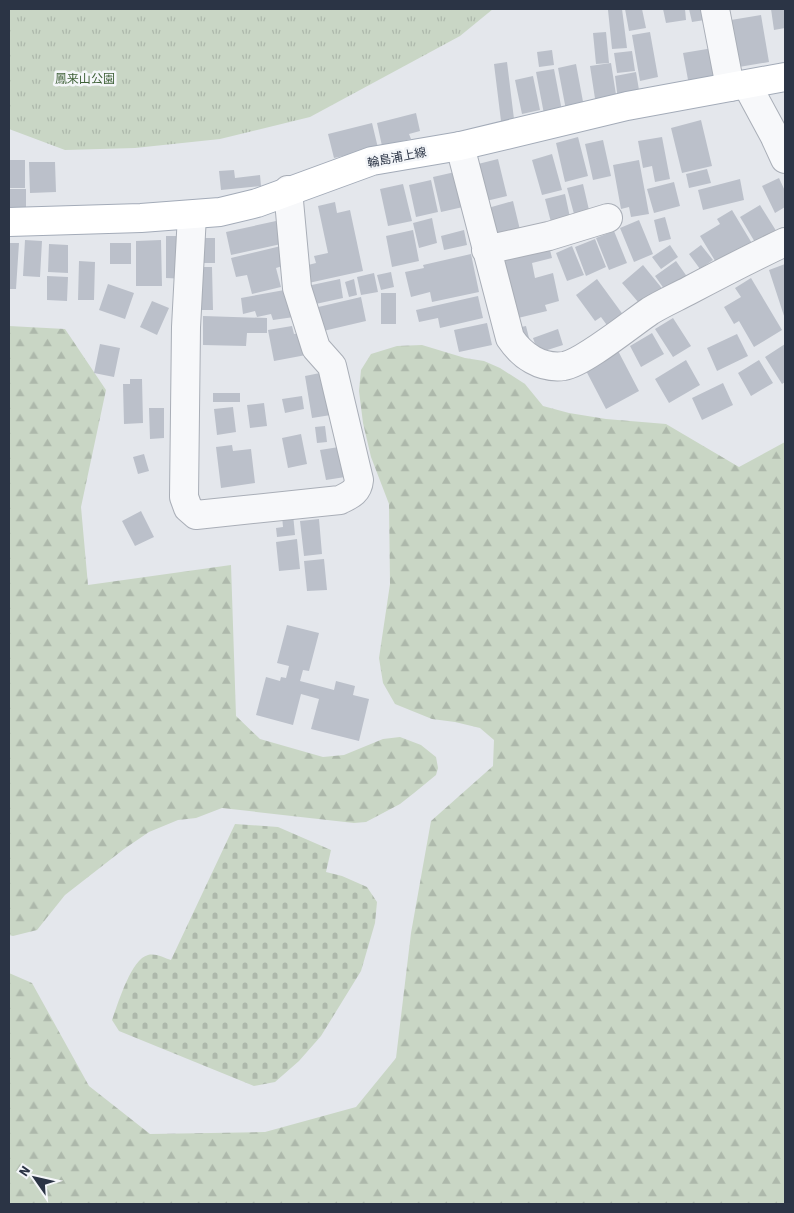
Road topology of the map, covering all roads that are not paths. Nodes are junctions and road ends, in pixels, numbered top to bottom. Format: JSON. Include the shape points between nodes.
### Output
{"nodes":[{"id":1,"x":716,"y":9,"type":"edge"},
{"id":2,"x":785,"y":77,"type":"edge"},
{"id":3,"x":738,"y":86,"type":"junction"},
{"id":4,"x":460,"y":146,"type":"junction"},
{"id":5,"x":785,"y":159,"type":"edge"},
{"id":6,"x":288,"y":190,"type":"junction"},
{"id":7,"x":192,"y":215,"type":"junction"},
{"id":8,"x":608,"y":218,"type":"dead end"},
{"id":9,"x":9,"y":222,"type":"edge"},
{"id":10,"x":785,"y":242,"type":"edge"},
{"id":11,"x":486,"y":250,"type":"junction"}],
"edges":[{"from":1,"to":3,"type":"street"},
{"from":2,"to":3,"type":"main road","name":"輪島浦上線"},
{"from":3,"to":4,"type":"main road","name":"輪島浦上線","via":[[627,106]]},
{"from":3,"to":5,"type":"street","via":[[774,135]]},
{"from":4,"to":6,"type":"main road","name":"輪島浦上線","via":[[372,161]]},
{"from":4,"to":11,"type":"street"},
{"from":6,"to":7,"type":"main road","name":"輪島浦上線","via":[[258,203]]},
{"from":6,"to":7,"type":"street","via":[[297,288],[316,348],[332,366],[359,480],[356,491],[340,500],[196,515],[188,508],[184,497],[186,327]]},
{"from":7,"to":9,"type":"main road","name":"輪島浦上線"},
{"from":8,"to":11,"type":"street"},
{"from":10,"to":11,"type":"street","via":[[651,311],[580,360],[565,366],[542,364],[517,349],[510,338]]}]}
